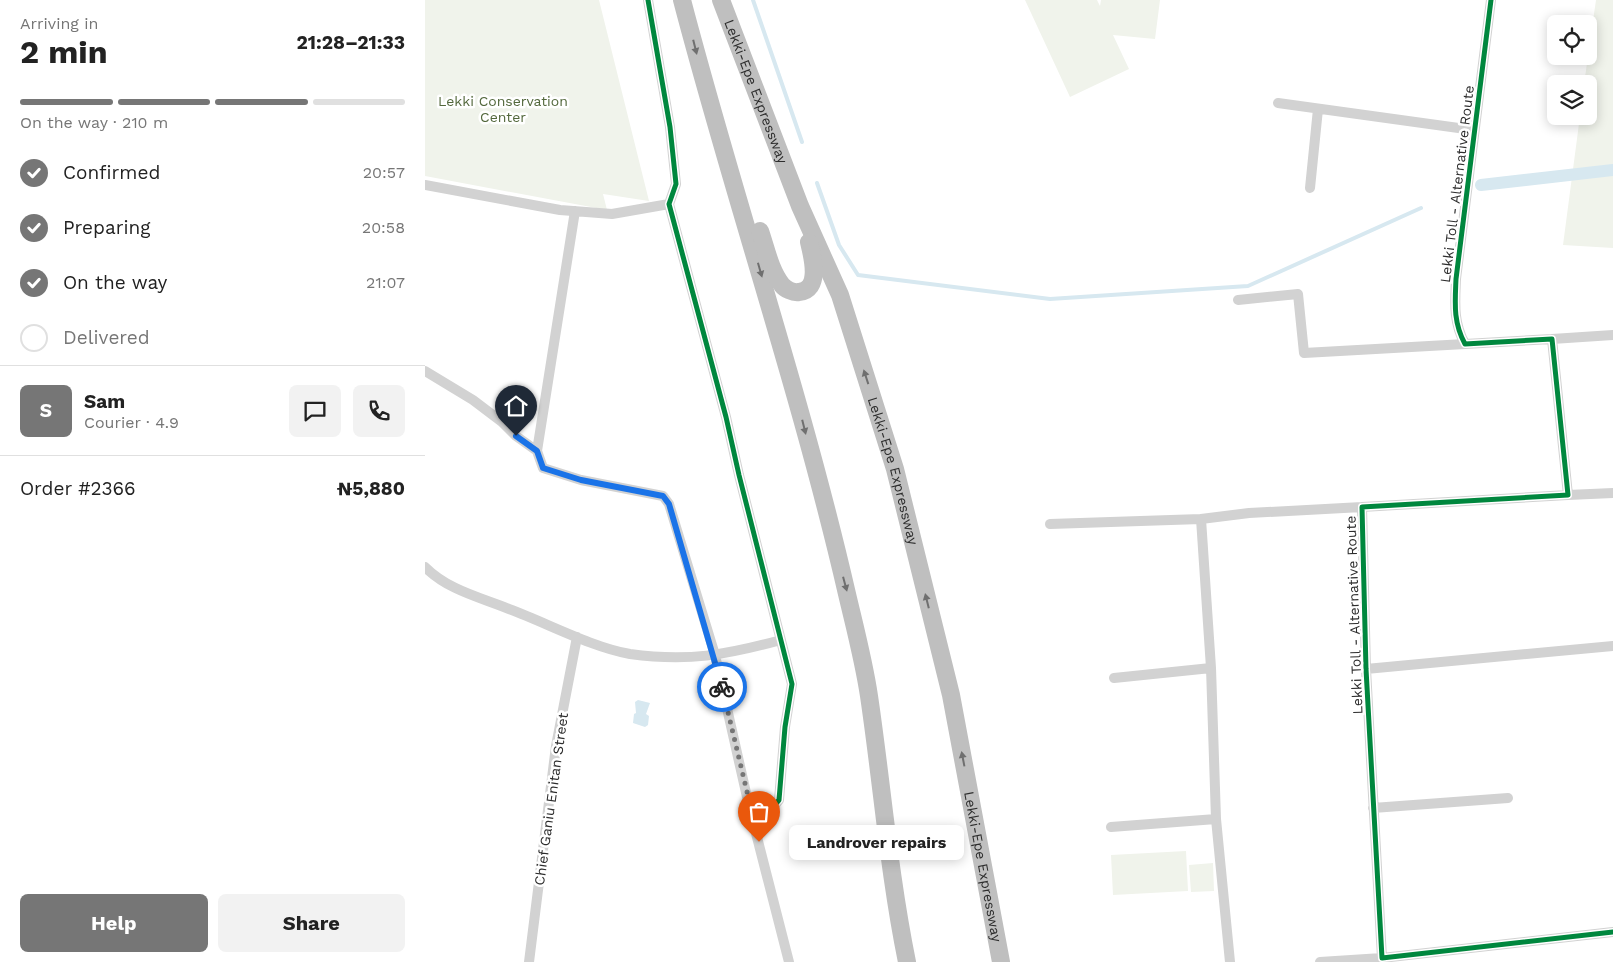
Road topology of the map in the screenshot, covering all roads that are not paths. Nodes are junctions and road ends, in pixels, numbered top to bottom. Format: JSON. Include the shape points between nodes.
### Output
{"nodes":[{"id":1,"x":648,"y":0,"type":"edge"},
{"id":2,"x":683,"y":0,"type":"edge"},
{"id":3,"x":721,"y":0,"type":"edge"},
{"id":4,"x":1491,"y":0,"type":"edge"},
{"id":5,"x":1279,"y":103,"type":"dead end"},
{"id":6,"x":1319,"y":109,"type":"junction"},
{"id":7,"x":1473,"y":130,"type":"junction"},
{"id":8,"x":425,"y":185,"type":"edge"},
{"id":9,"x":1310,"y":188,"type":"dead end"},
{"id":10,"x":737,"y":195,"type":"junction"},
{"id":11,"x":669,"y":204,"type":"junction"},
{"id":12,"x":800,"y":206,"type":"junction"},
{"id":13,"x":575,"y":211,"type":"junction"},
{"id":14,"x":1238,"y":300,"type":"dead end"},
{"id":15,"x":1613,"y":335,"type":"edge"},
{"id":16,"x":1552,"y":339,"type":"junction"},
{"id":17,"x":1465,"y":344,"type":"junction"},
{"id":18,"x":425,"y":372,"type":"edge"},
{"id":19,"x":537,"y":451,"type":"junction"},
{"id":20,"x":1613,"y":493,"type":"edge"},
{"id":21,"x":1568,"y":495,"type":"junction"},
{"id":22,"x":1362,"y":508,"type":"junction"},
{"id":23,"x":1201,"y":519,"type":"junction"},
{"id":24,"x":1050,"y":524,"type":"dead end"},
{"id":25,"x":425,"y":567,"type":"edge"},
{"id":26,"x":577,"y":637,"type":"junction"},
{"id":27,"x":781,"y":640,"type":"junction"},
{"id":28,"x":1613,"y":646,"type":"edge"},
{"id":29,"x":715,"y":655,"type":"junction"},
{"id":30,"x":1211,"y":668,"type":"junction"},
{"id":31,"x":1366,"y":669,"type":"junction"},
{"id":32,"x":1114,"y":678,"type":"dead end"},
{"id":33,"x":1508,"y":798,"type":"dead end"},
{"id":34,"x":749,"y":806,"type":"junction"},
{"id":35,"x":1373,"y":808,"type":"junction"},
{"id":36,"x":1217,"y":820,"type":"junction"},
{"id":37,"x":1111,"y":827,"type":"dead end"},
{"id":38,"x":1613,"y":932,"type":"edge"},
{"id":39,"x":1382,"y":958,"type":"junction"},
{"id":40,"x":529,"y":962,"type":"edge"},
{"id":41,"x":789,"y":962,"type":"edge"},
{"id":42,"x":907,"y":962,"type":"edge"},
{"id":43,"x":1001,"y":962,"type":"edge"},
{"id":44,"x":1230,"y":962,"type":"edge"},
{"id":45,"x":1320,"y":962,"type":"edge"}],
"edges":[{"from":1,"to":11,"type":"street","via":[[670,127],[676,184]]},
{"from":2,"to":10,"type":"highway","one_way":true},
{"from":3,"to":12,"type":"highway","name":"Lekki-Epe Expressway"},
{"from":4,"to":7,"type":"street","name":"Lekki Toll - Alternative Route"},
{"from":5,"to":6,"type":"street"},
{"from":6,"to":7,"type":"street"},
{"from":6,"to":9,"type":"street"},
{"from":7,"to":17,"type":"street","name":"Lekki Toll - Alternative Route","via":[[1455,306],[1457,330]]},
{"from":8,"to":13,"type":"street"},
{"from":10,"to":12,"type":"highway","via":[[754,214],[776,275],[783,287],[793,292],[807,289],[814,271]]},
{"from":10,"to":42,"type":"highway","one_way":true,"via":[[796,396],[847,593],[869,694]]},
{"from":11,"to":13,"type":"street","via":[[612,214]]},
{"from":11,"to":27,"type":"street"},
{"from":43,"to":12,"type":"highway","name":"Lekki-Epe Expressway","one_way":true,"via":[[951,696],[895,469],[840,295]]},
{"from":13,"to":19,"type":"street"},
{"from":14,"to":17,"type":"street","via":[[1298,294],[1304,352]]},
{"from":15,"to":16,"type":"street"},
{"from":16,"to":17,"type":"street"},
{"from":16,"to":21,"type":"street"},
{"from":18,"to":19,"type":"street","via":[[473,400]]},
{"from":19,"to":29,"type":"street","via":[[543,468],[581,480],[663,496],[669,504]]},
{"from":20,"to":21,"type":"street","name":"Lekki Toll - Alternative Route"},
{"from":21,"to":22,"type":"street","name":"Lekki Toll - Alternative Route"},
{"from":22,"to":23,"type":"street","via":[[1249,513]]},
{"from":22,"to":31,"type":"street","name":"Lekki Toll - Alternative Route"},
{"from":23,"to":24,"type":"street"},
{"from":23,"to":30,"type":"street"},
{"from":25,"to":26,"type":"street","via":[[454,588]]},
{"from":26,"to":29,"type":"street","via":[[629,653],[688,658]]},
{"from":26,"to":40,"type":"street","name":"Chief Ganiu Enitan Street","via":[[556,746]]},
{"from":27,"to":29,"type":"street"},
{"from":27,"to":34,"type":"street","via":[[792,684],[780,795],[773,807]]},
{"from":28,"to":31,"type":"street"},
{"from":29,"to":34,"type":"street"},
{"from":30,"to":32,"type":"street"},
{"from":30,"to":36,"type":"street"},
{"from":31,"to":35,"type":"street","name":"Lekki Toll - Alternative Route"},
{"from":33,"to":35,"type":"street"},
{"from":34,"to":41,"type":"street"},
{"from":35,"to":39,"type":"street","name":"Lekki Toll - Alternative Route"},
{"from":36,"to":37,"type":"street"},
{"from":36,"to":44,"type":"street"},
{"from":38,"to":39,"type":"street"},
{"from":39,"to":45,"type":"street"}]}
